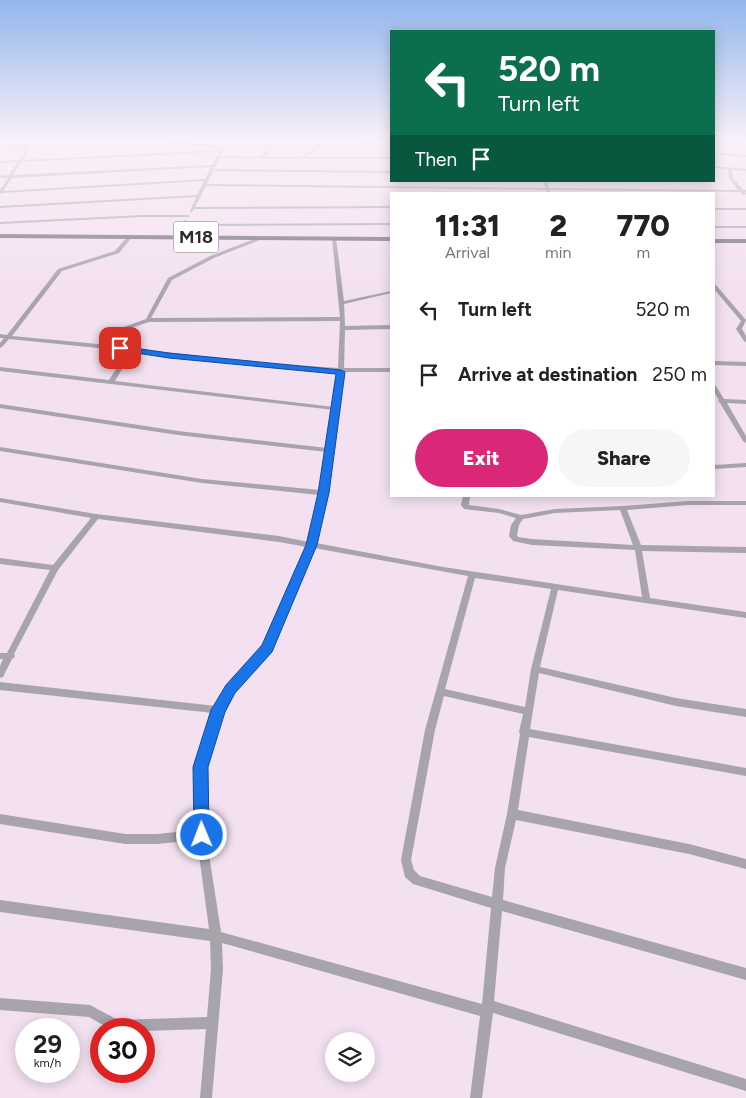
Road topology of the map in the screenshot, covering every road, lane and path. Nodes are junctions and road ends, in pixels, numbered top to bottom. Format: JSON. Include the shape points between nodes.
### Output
{"nodes":[{"id":1,"x":201,"y":193,"type":"edge"},
{"id":2,"x":200,"y":196,"type":"junction"},
{"id":3,"x":0,"y":207,"type":"edge"},
{"id":4,"x":390,"y":207,"type":"edge"},
{"id":5,"x":193,"y":208,"type":"junction"},
{"id":6,"x":715,"y":209,"type":"edge"},
{"id":7,"x":746,"y":209,"type":"edge"},
{"id":8,"x":188,"y":216,"type":"junction"},
{"id":9,"x":0,"y":223,"type":"edge"},
{"id":10,"x":390,"y":224,"type":"edge"},
{"id":11,"x":183,"y":225,"type":"junction"},
{"id":12,"x":715,"y":227,"type":"edge"},
{"id":13,"x":746,"y":227,"type":"edge"},
{"id":14,"x":0,"y":236,"type":"edge"},
{"id":15,"x":130,"y":237,"type":"junction"},
{"id":16,"x":177,"y":237,"type":"junction"},
{"id":17,"x":260,"y":238,"type":"junction"},
{"id":18,"x":334,"y":238,"type":"junction"},
{"id":19,"x":390,"y":239,"type":"edge"},
{"id":20,"x":715,"y":241,"type":"edge"},
{"id":21,"x":746,"y":241,"type":"edge"},
{"id":22,"x":715,"y":287,"type":"edge"},
{"id":23,"x":390,"y":292,"type":"edge"},
{"id":24,"x":342,"y":303,"type":"junction"},
{"id":25,"x":343,"y":319,"type":"junction"},
{"id":26,"x":148,"y":320,"type":"junction"},
{"id":27,"x":390,"y":327,"type":"edge"},
{"id":28,"x":343,"y":328,"type":"junction"},
{"id":29,"x":0,"y":336,"type":"edge"},
{"id":30,"x":8,"y":336,"type":"junction"},
{"id":31,"x":746,"y":340,"type":"edge"},
{"id":32,"x":0,"y":346,"type":"edge"},
{"id":33,"x":110,"y":347,"type":"junction"},
{"id":34,"x":131,"y":350,"type":"junction"},
{"id":35,"x":715,"y":363,"type":"edge"},
{"id":36,"x":746,"y":364,"type":"edge"},
{"id":37,"x":0,"y":369,"type":"edge"},
{"id":38,"x":390,"y":370,"type":"edge"},
{"id":39,"x":341,"y":372,"type":"junction"},
{"id":40,"x":111,"y":382,"type":"junction"},
{"id":41,"x":715,"y":389,"type":"edge"},
{"id":42,"x":722,"y":401,"type":"junction"},
{"id":43,"x":746,"y":402,"type":"edge"},
{"id":44,"x":0,"y":406,"type":"edge"},
{"id":45,"x":337,"y":409,"type":"junction"},
{"id":46,"x":743,"y":432,"type":"edge"},
{"id":47,"x":746,"y":441,"type":"edge"},
{"id":48,"x":0,"y":449,"type":"edge"},
{"id":49,"x":330,"y":450,"type":"junction"},
{"id":50,"x":746,"y":465,"type":"edge"},
{"id":51,"x":715,"y":467,"type":"edge"},
{"id":52,"x":323,"y":493,"type":"junction"},
{"id":53,"x":467,"y":497,"type":"edge"},
{"id":54,"x":0,"y":500,"type":"edge"},
{"id":55,"x":746,"y":503,"type":"edge"},
{"id":56,"x":623,"y":508,"type":"junction"},
{"id":57,"x":96,"y":516,"type":"junction"},
{"id":58,"x":521,"y":517,"type":"junction"},
{"id":59,"x":312,"y":545,"type":"junction"},
{"id":60,"x":638,"y":548,"type":"junction"},
{"id":61,"x":746,"y":550,"type":"edge"},
{"id":62,"x":0,"y":561,"type":"edge"},
{"id":63,"x":55,"y":568,"type":"junction"},
{"id":64,"x":472,"y":575,"type":"junction"},
{"id":65,"x":554,"y":587,"type":"junction"},
{"id":66,"x":647,"y":602,"type":"junction"},
{"id":67,"x":746,"y":615,"type":"edge"},
{"id":68,"x":0,"y":656,"type":"edge"},
{"id":69,"x":11,"y":656,"type":"junction"},
{"id":70,"x":535,"y":668,"type":"junction"},
{"id":71,"x":0,"y":674,"type":"edge"},
{"id":72,"x":0,"y":686,"type":"edge"},
{"id":73,"x":440,"y":692,"type":"junction"},
{"id":74,"x":218,"y":710,"type":"junction"},
{"id":75,"x":527,"y":711,"type":"junction"},
{"id":76,"x":746,"y":713,"type":"edge"},
{"id":77,"x":524,"y":732,"type":"junction"},
{"id":78,"x":746,"y":772,"type":"edge"},
{"id":79,"x":512,"y":814,"type":"junction"},
{"id":80,"x":0,"y":819,"type":"edge"},
{"id":81,"x":202,"y":835,"type":"junction"},
{"id":82,"x":746,"y":864,"type":"edge"},
{"id":83,"x":497,"y":905,"type":"junction"},
{"id":84,"x":0,"y":906,"type":"edge"},
{"id":85,"x":216,"y":936,"type":"junction"},
{"id":86,"x":746,"y":974,"type":"edge"},
{"id":87,"x":0,"y":1004,"type":"edge"},
{"id":88,"x":488,"y":1009,"type":"junction"},
{"id":89,"x":213,"y":1023,"type":"junction"},
{"id":90,"x":746,"y":1085,"type":"edge"},
{"id":91,"x":206,"y":1098,"type":"edge"},
{"id":92,"x":476,"y":1098,"type":"edge"}],
"edges":[{"from":1,"to":2,"type":"street"},
{"from":2,"to":3,"type":"street"},
{"from":2,"to":5,"type":"street"},
{"from":4,"to":5,"type":"street"},
{"from":5,"to":8,"type":"street"},
{"from":6,"to":7,"type":"street"},
{"from":8,"to":9,"type":"street"},
{"from":8,"to":11,"type":"street"},
{"from":10,"to":11,"type":"street"},
{"from":11,"to":16,"type":"street"},
{"from":12,"to":13,"type":"street"},
{"from":14,"to":15,"type":"main road","number":"M18"},
{"from":15,"to":16,"type":"main road","number":"M18"},
{"from":15,"to":30,"type":"street","via":[[117,252],[60,270]]},
{"from":16,"to":17,"type":"main road","number":"M18"},
{"from":17,"to":18,"type":"main road","number":"M18"},
{"from":17,"to":26,"type":"street","via":[[212,257],[170,279]]},
{"from":18,"to":19,"type":"main road","number":"M18"},
{"from":18,"to":24,"type":"street"},
{"from":20,"to":21,"type":"main road"},
{"from":22,"to":31,"type":"street","via":[[744,321],[739,329]]},
{"from":23,"to":24,"type":"street"},
{"from":24,"to":25,"type":"street"},
{"from":25,"to":26,"type":"street"},
{"from":25,"to":28,"type":"street"},
{"from":26,"to":33,"type":"street","via":[[123,329]]},
{"from":27,"to":28,"type":"street"},
{"from":28,"to":39,"type":"street"},
{"from":29,"to":30,"type":"street"},
{"from":30,"to":32,"type":"street"},
{"from":30,"to":33,"type":"street"},
{"from":33,"to":34,"type":"street"},
{"from":34,"to":39,"type":"street"},
{"from":34,"to":40,"type":"street"},
{"from":35,"to":36,"type":"street"},
{"from":37,"to":40,"type":"street"},
{"from":38,"to":39,"type":"street"},
{"from":39,"to":45,"type":"street"},
{"from":40,"to":45,"type":"street"},
{"from":41,"to":42,"type":"street"},
{"from":42,"to":43,"type":"street"},
{"from":42,"to":46,"type":"street"},
{"from":44,"to":49,"type":"street","via":[[178,433]]},
{"from":45,"to":49,"type":"street"},
{"from":46,"to":47,"type":"street"},
{"from":48,"to":52,"type":"street","via":[[202,481]]},
{"from":49,"to":52,"type":"street"},
{"from":50,"to":51,"type":"street"},
{"from":52,"to":59,"type":"street"},
{"from":53,"to":58,"type":"street","via":[[467,507]]},
{"from":54,"to":57,"type":"street"},
{"from":55,"to":56,"type":"street"},
{"from":56,"to":58,"type":"street","via":[[554,511]]},
{"from":56,"to":60,"type":"street"},
{"from":57,"to":59,"type":"street"},
{"from":57,"to":63,"type":"street"},
{"from":58,"to":60,"type":"street","via":[[513,529],[516,539]]},
{"from":59,"to":64,"type":"street"},
{"from":59,"to":74,"type":"street","via":[[267,648],[230,689]]},
{"from":60,"to":61,"type":"street"},
{"from":60,"to":66,"type":"street"},
{"from":62,"to":63,"type":"street"},
{"from":63,"to":69,"type":"street"},
{"from":64,"to":65,"type":"street"},
{"from":64,"to":73,"type":"street"},
{"from":65,"to":66,"type":"street"},
{"from":65,"to":70,"type":"street"},
{"from":66,"to":67,"type":"street"},
{"from":68,"to":69,"type":"street"},
{"from":69,"to":71,"type":"street"},
{"from":70,"to":75,"type":"street"},
{"from":70,"to":76,"type":"street","via":[[676,702]]},
{"from":72,"to":74,"type":"street"},
{"from":73,"to":75,"type":"street"},
{"from":73,"to":83,"type":"street","via":[[406,860],[409,873],[417,880]]},
{"from":74,"to":81,"type":"street","via":[[201,767]]},
{"from":75,"to":77,"type":"street"},
{"from":77,"to":78,"type":"street"},
{"from":77,"to":79,"type":"street"},
{"from":79,"to":82,"type":"street","via":[[689,849]]},
{"from":79,"to":83,"type":"street","via":[[500,868]]},
{"from":80,"to":81,"type":"street","via":[[124,838],[157,840]]},
{"from":81,"to":85,"type":"street"},
{"from":83,"to":86,"type":"street"},
{"from":83,"to":88,"type":"street"},
{"from":84,"to":85,"type":"street"},
{"from":85,"to":88,"type":"street"},
{"from":85,"to":89,"type":"street"},
{"from":87,"to":89,"type":"street","via":[[90,1011],[117,1026]]},
{"from":88,"to":90,"type":"street"},
{"from":88,"to":92,"type":"street"},
{"from":89,"to":91,"type":"street"}]}
